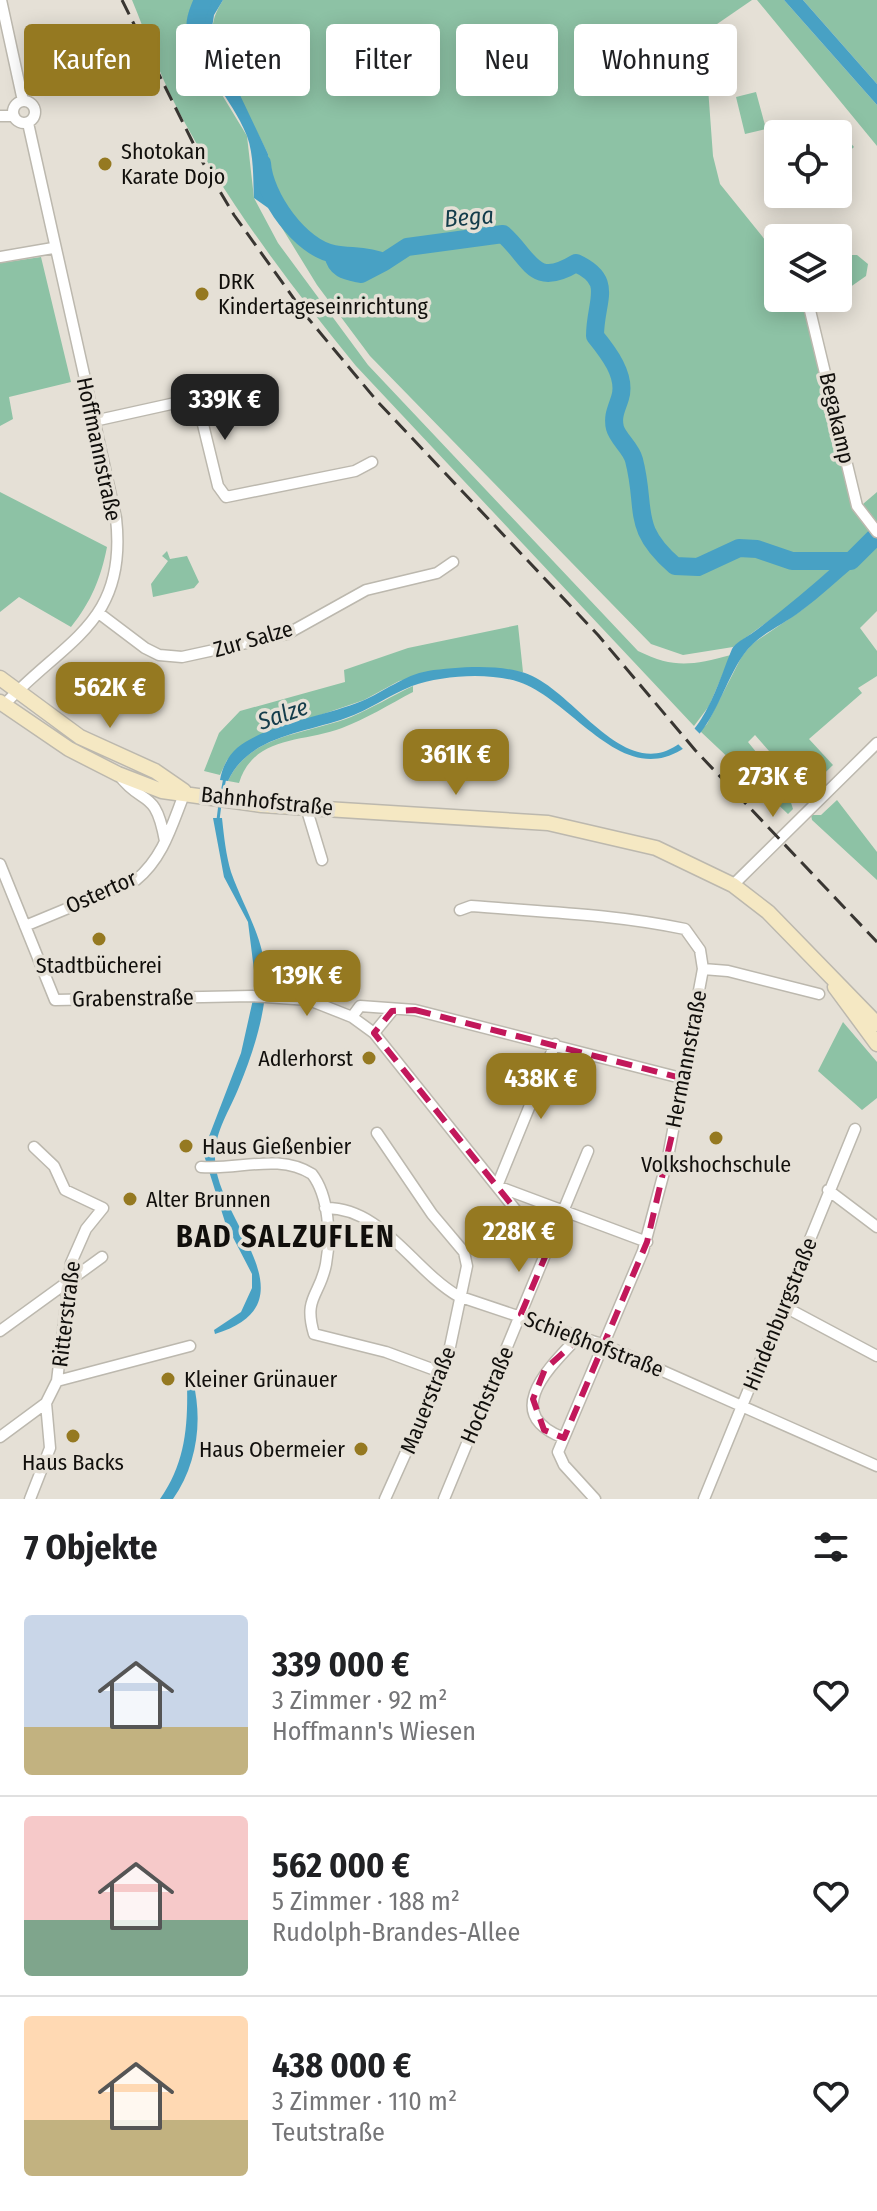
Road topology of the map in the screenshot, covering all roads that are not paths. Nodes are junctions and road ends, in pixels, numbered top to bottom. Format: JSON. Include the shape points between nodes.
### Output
{"nodes":[{"id":1,"x":1,"y":0,"type":"edge"},
{"id":2,"x":23,"y":101,"type":"junction"},
{"id":3,"x":0,"y":116,"type":"edge"},
{"id":4,"x":14,"y":116,"type":"junction"},
{"id":5,"x":28,"y":123,"type":"junction"},
{"id":6,"x":53,"y":248,"type":"junction"},
{"id":7,"x":0,"y":257,"type":"edge"},
{"id":8,"x":810,"y":312,"type":"edge"},
{"id":9,"x":94,"y":421,"type":"junction"},
{"id":10,"x":372,"y":462,"type":"dead end"},
{"id":11,"x":877,"y":532,"type":"edge"},
{"id":12,"x":453,"y":562,"type":"dead end"},
{"id":13,"x":100,"y":614,"type":"junction"},
{"id":14,"x":0,"y":678,"type":"edge"},
{"id":15,"x":15,"y":692,"type":"junction"},
{"id":16,"x":2,"y":704,"type":"edge"},
{"id":17,"x":877,"y":743,"type":"edge"},
{"id":18,"x":118,"y":774,"type":"junction"},
{"id":19,"x":185,"y":792,"type":"junction"},
{"id":20,"x":306,"y":807,"type":"junction"},
{"id":21,"x":165,"y":843,"type":"junction"},
{"id":22,"x":322,"y":860,"type":"dead end"},
{"id":23,"x":0,"y":864,"type":"edge"},
{"id":24,"x":733,"y":885,"type":"junction"},
{"id":25,"x":460,"y":910,"type":"dead end"},
{"id":26,"x":25,"y":926,"type":"junction"},
{"id":27,"x":703,"y":969,"type":"junction"},
{"id":28,"x":829,"y":977,"type":"junction"},
{"id":29,"x":819,"y":994,"type":"dead end"},
{"id":30,"x":392,"y":1011,"type":"junction"},
{"id":31,"x":352,"y":1017,"type":"junction"},
{"id":32,"x":877,"y":1024,"type":"edge"},
{"id":33,"x":374,"y":1033,"type":"junction"},
{"id":34,"x":555,"y":1044,"type":"junction"},
{"id":35,"x":877,"y":1044,"type":"edge"},
{"id":36,"x":685,"y":1079,"type":"junction"},
{"id":37,"x":855,"y":1129,"type":"dead end"},
{"id":38,"x":377,"y":1133,"type":"dead end"},
{"id":39,"x":34,"y":1147,"type":"dead end"},
{"id":40,"x":588,"y":1151,"type":"dead end"},
{"id":41,"x":201,"y":1167,"type":"dead end"},
{"id":42,"x":497,"y":1186,"type":"junction"},
{"id":43,"x":828,"y":1190,"type":"junction"},
{"id":44,"x":325,"y":1208,"type":"junction"},
{"id":45,"x":565,"y":1210,"type":"junction"},
{"id":46,"x":877,"y":1227,"type":"edge"},
{"id":47,"x":647,"y":1242,"type":"junction"},
{"id":48,"x":549,"y":1247,"type":"junction"},
{"id":49,"x":102,"y":1257,"type":"dead end"},
{"id":50,"x":72,"y":1278,"type":"junction"},
{"id":51,"x":461,"y":1297,"type":"junction"},
{"id":52,"x":785,"y":1307,"type":"junction"},
{"id":53,"x":521,"y":1314,"type":"junction"},
{"id":54,"x":0,"y":1331,"type":"edge"},
{"id":55,"x":579,"y":1336,"type":"junction"},
{"id":56,"x":604,"y":1345,"type":"junction"},
{"id":57,"x":190,"y":1346,"type":"dead end"},
{"id":58,"x":877,"y":1356,"type":"edge"},
{"id":59,"x":443,"y":1373,"type":"junction"},
{"id":60,"x":57,"y":1381,"type":"junction"},
{"id":61,"x":46,"y":1403,"type":"junction"},
{"id":62,"x":744,"y":1405,"type":"junction"},
{"id":63,"x":0,"y":1437,"type":"edge"},
{"id":64,"x":564,"y":1438,"type":"junction"},
{"id":65,"x":877,"y":1466,"type":"edge"},
{"id":66,"x":30,"y":1499,"type":"edge"},
{"id":67,"x":385,"y":1499,"type":"edge"},
{"id":68,"x":444,"y":1499,"type":"edge"},
{"id":69,"x":595,"y":1499,"type":"edge"},
{"id":70,"x":704,"y":1499,"type":"edge"}],
"edges":[{"from":1,"to":2,"type":"street"},
{"from":2,"to":4,"type":"street","via":[[15,106]]},
{"from":2,"to":5,"type":"street","via":[[35,109]]},
{"from":3,"to":4,"type":"street"},
{"from":4,"to":5,"type":"street"},
{"from":5,"to":6,"type":"street","name":"Hoffmannstraße"},
{"from":6,"to":7,"type":"street"},
{"from":6,"to":9,"type":"street","name":"Hoffmannstraße"},
{"from":8,"to":11,"type":"street","name":"Begakamp","via":[[857,506]]},
{"from":9,"to":10,"type":"street","via":[[189,400],[199,408],[220,492],[234,498],[355,471]]},
{"from":9,"to":13,"type":"street","name":"Hoffmannstraße","via":[[118,539],[116,569]]},
{"from":12,"to":13,"type":"street","name":"Zur Salze","via":[[437,573],[366,590],[287,634],[182,657],[145,648]]},
{"from":13,"to":15,"type":"street","name":"Hoffmannstraße"},
{"from":14,"to":15,"type":"main road"},
{"from":15,"to":16,"type":"street","name":"Hoffmannstraße"},
{"from":15,"to":19,"type":"main road","via":[[80,737],[167,778]]},
{"from":16,"to":18,"type":"main road","name":"Bahnhofstraße"},
{"from":17,"to":24,"type":"street"},
{"from":18,"to":19,"type":"main road","name":"Bahnhofstraße","via":[[162,791]]},
{"from":18,"to":21,"type":"street","via":[[128,788],[153,804],[161,816]]},
{"from":19,"to":20,"type":"main road","name":"Bahnhofstraße"},
{"from":19,"to":21,"type":"street","name":"Ostertor"},
{"from":20,"to":22,"type":"street"},
{"from":20,"to":24,"type":"main road","name":"Bahnhofstraße","via":[[581,828],[656,848]]},
{"from":21,"to":26,"type":"street","name":"Ostertor","via":[[136,880]]},
{"from":23,"to":26,"type":"street"},
{"from":24,"to":28,"type":"main road","name":"Bahnhofstraße","via":[[781,924]]},
{"from":25,"to":27,"type":"street","name":"Hermannstraße","via":[[471,906],[580,912],[685,929],[700,950]]},
{"from":26,"to":31,"type":"street","name":"Grabenstraße","via":[[55,1000],[252,996],[309,1000]]},
{"from":27,"to":29,"type":"street","name":"Hermannstraße"},
{"from":27,"to":36,"type":"street","name":"Hermannstraße"},
{"from":28,"to":32,"type":"main road","name":"Bahnhofstraße"},
{"from":28,"to":35,"type":"main road","name":"Bahnhofstraße"},
{"from":30,"to":31,"type":"street","via":[[360,1006]]},
{"from":30,"to":33,"type":"street"},
{"from":30,"to":34,"type":"street","via":[[415,1010]]},
{"from":31,"to":33,"type":"street","name":"Grabenstraße"},
{"from":33,"to":42,"type":"street"},
{"from":34,"to":36,"type":"street"},
{"from":34,"to":42,"type":"street"},
{"from":36,"to":47,"type":"street","name":"Hermannstraße"},
{"from":37,"to":43,"type":"street","name":"Hindenburgstraße"},
{"from":38,"to":51,"type":"street","name":"Mauerstraße","via":[[464,1252]]},
{"from":39,"to":50,"type":"street","name":"Ritterstraße","via":[[54,1166],[65,1190],[103,1208],[75,1248]]},
{"from":40,"to":45,"type":"street","name":"Hochstraße"},
{"from":41,"to":44,"type":"street","via":[[281,1161],[298,1166],[319,1184]]},
{"from":42,"to":45,"type":"street"},
{"from":42,"to":48,"type":"street"},
{"from":43,"to":46,"type":"street"},
{"from":43,"to":52,"type":"street","name":"Hindenburgstraße"},
{"from":44,"to":51,"type":"street","name":"Schießhofstraße","via":[[340,1207],[382,1229],[439,1285]]},
{"from":44,"to":59,"type":"street","via":[[326,1264],[309,1304],[314,1334]]},
{"from":45,"to":47,"type":"street"},
{"from":45,"to":48,"type":"street","name":"Hochstraße"},
{"from":47,"to":56,"type":"street","name":"Hermannstraße"},
{"from":48,"to":53,"type":"street","name":"Hochstraße"},
{"from":49,"to":50,"type":"street"},
{"from":50,"to":54,"type":"street"},
{"from":50,"to":60,"type":"street","name":"Ritterstraße"},
{"from":51,"to":53,"type":"street","name":"Schießhofstraße"},
{"from":51,"to":59,"type":"street","name":"Mauerstraße"},
{"from":52,"to":58,"type":"street"},
{"from":52,"to":62,"type":"street","name":"Hindenburgstraße"},
{"from":53,"to":55,"type":"street","name":"Schießhofstraße"},
{"from":53,"to":68,"type":"street","name":"Hochstraße"},
{"from":55,"to":56,"type":"street","name":"Schießhofstraße"},
{"from":55,"to":64,"type":"street","via":[[545,1369],[533,1399],[534,1415],[544,1430]]},
{"from":56,"to":62,"type":"street","name":"Schießhofstraße"},
{"from":56,"to":64,"type":"street","name":"Hermannstraße"},
{"from":57,"to":60,"type":"street"},
{"from":59,"to":67,"type":"street","name":"Mauerstraße"},
{"from":60,"to":61,"type":"street","name":"Ritterstraße"},
{"from":61,"to":63,"type":"street"},
{"from":61,"to":66,"type":"street","via":[[50,1448]]},
{"from":62,"to":65,"type":"street","name":"Schießhofstraße"},
{"from":62,"to":70,"type":"street","name":"Hindenburgstraße"},
{"from":64,"to":69,"type":"street","via":[[558,1452],[564,1465]]}]}
